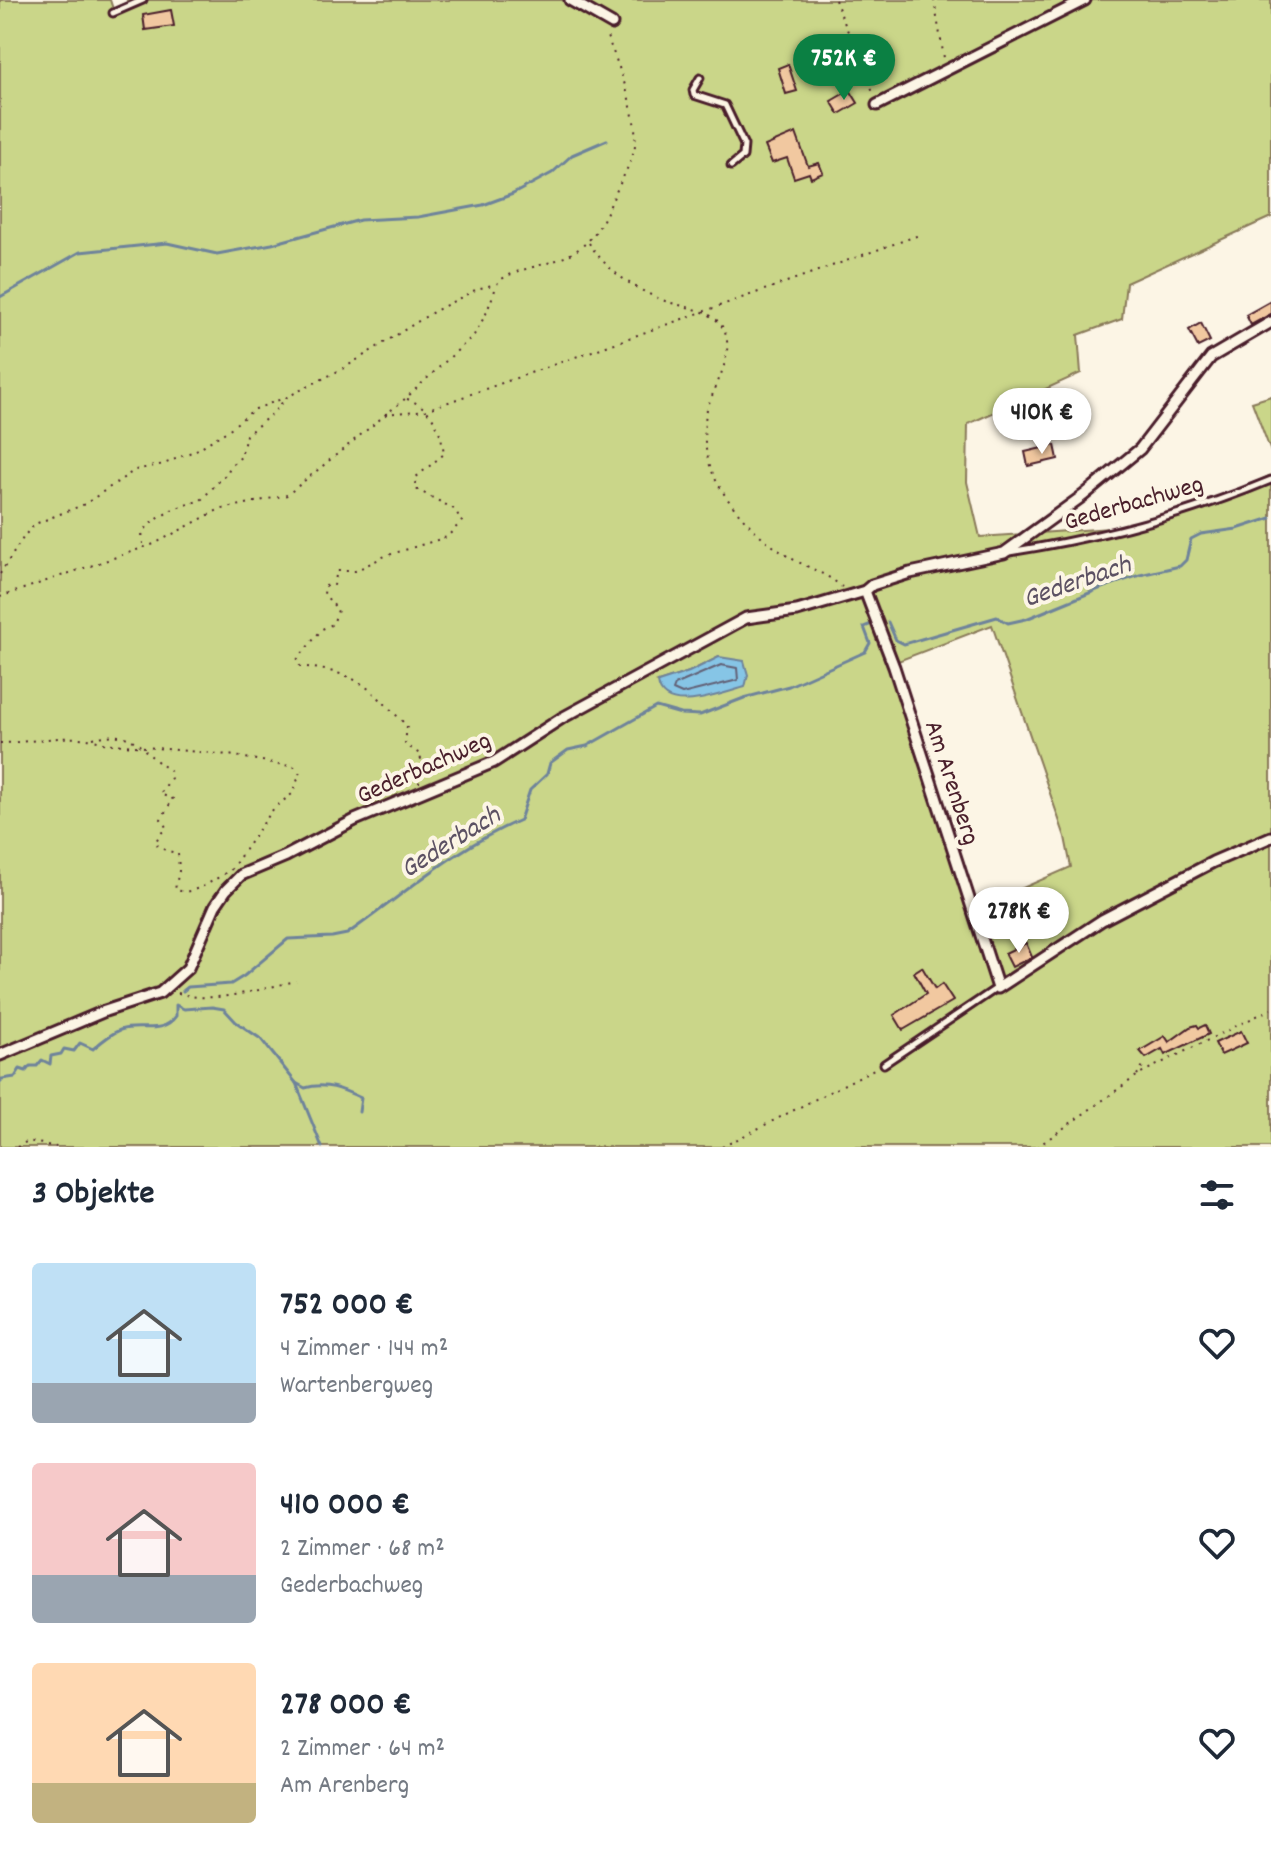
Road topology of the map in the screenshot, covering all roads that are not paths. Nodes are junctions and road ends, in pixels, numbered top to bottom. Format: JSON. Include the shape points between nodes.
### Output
{"nodes":[{"id":1,"x":143,"y":0,"type":"edge"},
{"id":2,"x":570,"y":0,"type":"edge"},
{"id":3,"x":1085,"y":0,"type":"edge"},
{"id":4,"x":113,"y":13,"type":"dead end"},
{"id":5,"x":607,"y":22,"type":"road end"},
{"id":6,"x":700,"y":78,"type":"dead end"},
{"id":7,"x":877,"y":105,"type":"road end"},
{"id":8,"x":731,"y":166,"type":"dead end"},
{"id":9,"x":1271,"y":322,"type":"edge"},
{"id":10,"x":1271,"y":480,"type":"edge"},
{"id":11,"x":1004,"y":553,"type":"junction"},
{"id":12,"x":865,"y":591,"type":"junction"},
{"id":13,"x":1271,"y":837,"type":"edge"},
{"id":14,"x":998,"y":988,"type":"junction"},
{"id":15,"x":0,"y":1055,"type":"edge"},
{"id":16,"x":884,"y":1064,"type":"road end"}],
"edges":[{"from":1,"to":4,"type":"lane"},
{"from":2,"to":5,"type":"street"},
{"from":3,"to":7,"type":"street"},
{"from":6,"to":8,"type":"lane","via":[[694,95],[725,105],[744,145],[743,156]]},
{"from":9,"to":11,"type":"street","name":"Gederbachweg","via":[[1211,357],[1140,449]]},
{"from":10,"to":11,"type":"lane","name":"Gederbachweg","via":[[1126,530]]},
{"from":11,"to":12,"type":"street","name":"Gederbachweg","via":[[910,573]]},
{"from":12,"to":14,"type":"street","name":"Am Arenberg"},
{"from":12,"to":15,"type":"street","name":"Gederbachweg","via":[[797,611],[746,618],[562,718],[494,762],[241,875],[215,906],[188,968],[160,993]]},
{"from":13,"to":14,"type":"street","via":[[1102,920]]},
{"from":14,"to":16,"type":"lane"}]}
